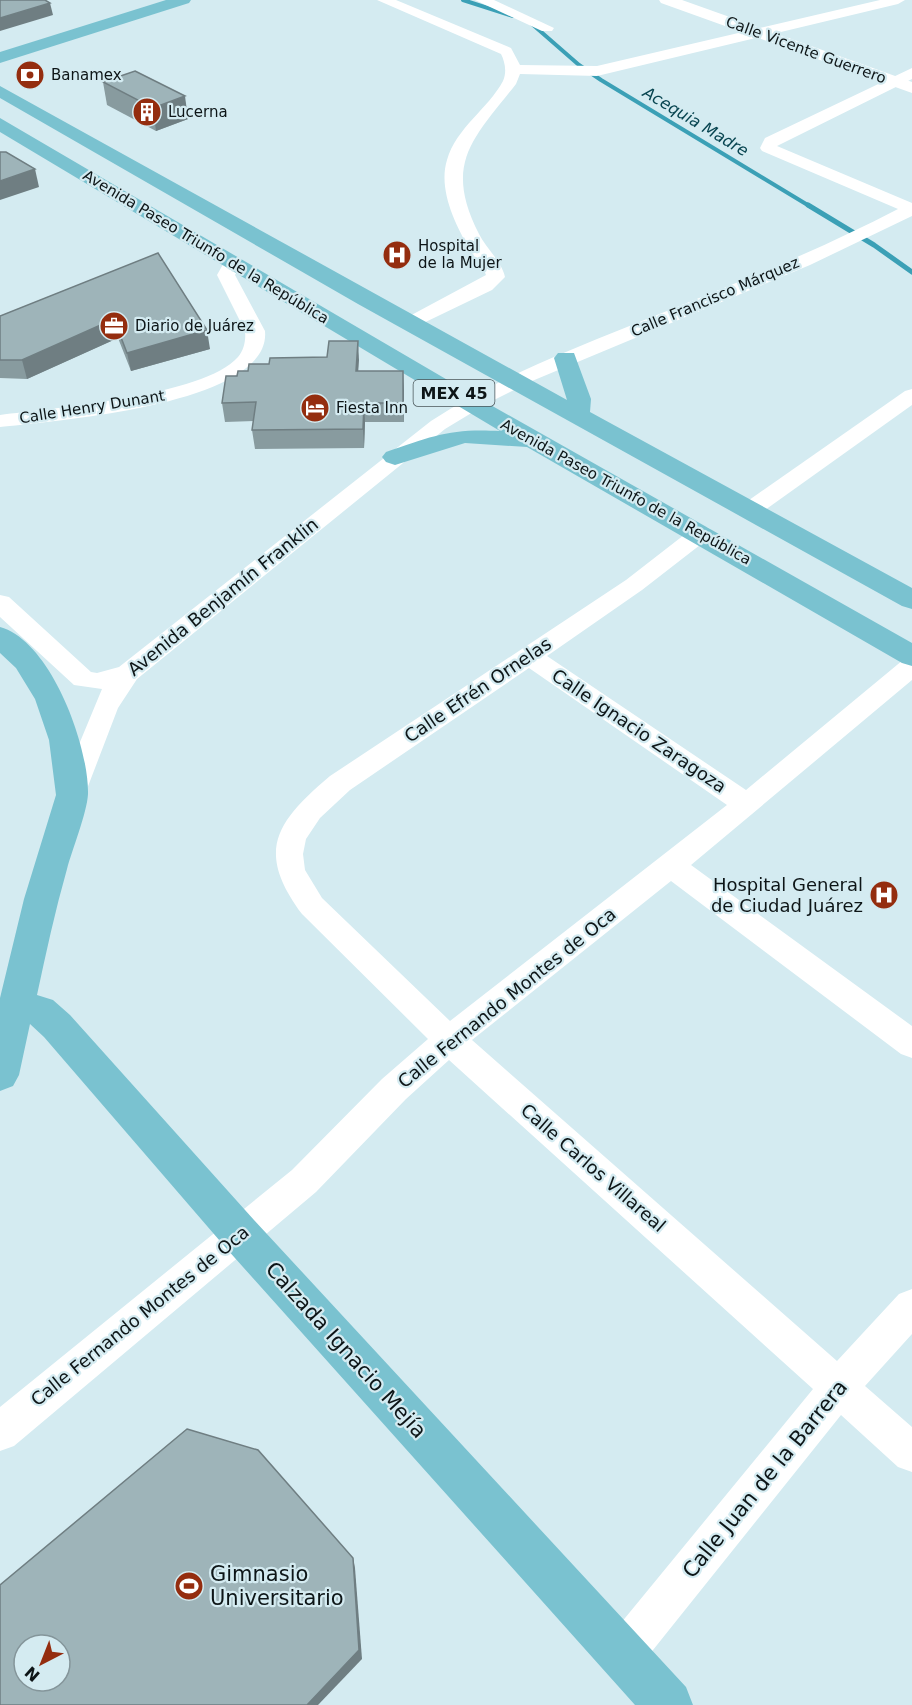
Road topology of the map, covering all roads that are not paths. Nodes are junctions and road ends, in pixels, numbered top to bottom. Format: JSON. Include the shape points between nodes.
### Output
{"nodes":[{"id":1,"x":183,"y":0,"type":"edge"},
{"id":2,"x":384,"y":0,"type":"edge"},
{"id":3,"x":508,"y":0,"type":"edge"},
{"id":4,"x":667,"y":0,"type":"edge"},
{"id":5,"x":898,"y":0,"type":"edge"},
{"id":6,"x":488,"y":3,"type":"edge"},
{"id":7,"x":547,"y":28,"type":"dead end"},
{"id":8,"x":758,"y":33,"type":"junction"},
{"id":9,"x":3,"y":59,"type":"edge"},
{"id":10,"x":514,"y":69,"type":"junction"},
{"id":11,"x":912,"y":73,"type":"edge"},
{"id":12,"x":893,"y":82,"type":"junction"},
{"id":13,"x":912,"y":88,"type":"edge"},
{"id":14,"x":0,"y":92,"type":"edge"},
{"id":15,"x":0,"y":124,"type":"edge"},
{"id":16,"x":105,"y":150,"type":"junction"},
{"id":17,"x":60,"y":161,"type":"junction"},
{"id":18,"x":163,"y":183,"type":"junction"},
{"id":19,"x":115,"y":195,"type":"junction"},
{"id":20,"x":912,"y":209,"type":"edge"},
{"id":21,"x":233,"y":263,"type":"junction"},
{"id":22,"x":411,"y":323,"type":"junction"},
{"id":23,"x":566,"y":357,"type":"junction"},
{"id":24,"x":516,"y":381,"type":"junction"},
{"id":25,"x":912,"y":395,"type":"edge"},
{"id":26,"x":471,"y":404,"type":"junction"},
{"id":27,"x":0,"y":409,"type":"edge"},
{"id":28,"x":578,"y":414,"type":"junction"},
{"id":29,"x":38,"y":415,"type":"junction"},
{"id":30,"x":0,"y":421,"type":"edge"},
{"id":31,"x":534,"y":440,"type":"junction"},
{"id":32,"x":395,"y":457,"type":"junction"},
{"id":33,"x":750,"y":510,"type":"junction"},
{"id":34,"x":701,"y":533,"type":"junction"},
{"id":35,"x":912,"y":600,"type":"edge"},
{"id":36,"x":0,"y":603,"type":"edge"},
{"id":37,"x":0,"y":637,"type":"edge"},
{"id":38,"x":530,"y":656,"type":"junction"},
{"id":39,"x":912,"y":656,"type":"edge"},
{"id":40,"x":912,"y":666,"type":"edge"},
{"id":41,"x":128,"y":673,"type":"junction"},
{"id":42,"x":72,"y":795,"type":"junction"},
{"id":43,"x":747,"y":805,"type":"junction"},
{"id":44,"x":671,"y":865,"type":"junction"},
{"id":45,"x":289,"y":869,"type":"joint"},
{"id":46,"x":18,"y":1003,"type":"junction"},
{"id":47,"x":448,"y":1040,"type":"junction"},
{"id":48,"x":912,"y":1044,"type":"edge"},
{"id":49,"x":0,"y":1075,"type":"edge"},
{"id":50,"x":240,"y":1234,"type":"junction"},
{"id":51,"x":912,"y":1307,"type":"edge"},
{"id":52,"x":838,"y":1389,"type":"junction"},
{"id":53,"x":0,"y":1432,"type":"edge"},
{"id":54,"x":912,"y":1453,"type":"edge"},
{"id":55,"x":622,"y":1655,"type":"junction"},
{"id":56,"x":668,"y":1705,"type":"edge"}],
"edges":[{"from":1,"to":9,"type":"main road"},
{"from":2,"to":10,"type":"street","via":[[506,51]]},
{"from":3,"to":6,"type":"street"},
{"from":4,"to":8,"type":"main road","name":"Calle Vicente Guerrero"},
{"from":5,"to":8,"type":"street"},
{"from":6,"to":7,"type":"street"},
{"from":8,"to":10,"type":"street","via":[[597,71]]},
{"from":8,"to":12,"type":"main road","name":"Calle Vicente Guerrero"},
{"from":10,"to":22,"type":"street","via":[[511,81],[459,151],[454,173],[472,241],[496,277]]},
{"from":11,"to":12,"type":"street"},
{"from":12,"to":13,"type":"main road","name":"Calle Vicente Guerrero"},
{"from":12,"to":20,"type":"street","via":[[771,141],[768,147]]},
{"from":14,"to":16,"type":"main road","name":"Avenida Paseo Triunfo de la República","number":"MEX 45"},
{"from":15,"to":17,"type":"main road","name":"Avenida Paseo Triunfo de la República","number":"MEX 45"},
{"from":16,"to":17,"type":"main road","via":[[89,159]]},
{"from":16,"to":18,"type":"main road","name":"Avenida Paseo Triunfo de la República","number":"MEX 45"},
{"from":17,"to":19,"type":"main road","name":"Avenida Paseo Triunfo de la República","number":"MEX 45"},
{"from":18,"to":19,"type":"main road","via":[[138,183]]},
{"from":18,"to":22,"type":"main road","name":"Avenida Paseo Triunfo de la República","number":"MEX 45"},
{"from":19,"to":21,"type":"main road","name":"Avenida Paseo Triunfo de la República","number":"MEX 45"},
{"from":20,"to":23,"type":"street","name":"Calle Francisco Márquez","via":[[848,242]]},
{"from":21,"to":26,"type":"main road","name":"Avenida Paseo Triunfo de la República","number":"MEX 45"},
{"from":21,"to":29,"type":"street","name":"Calle Henry Dunant","via":[[226,275],[255,328],[256,342],[239,366],[208,383],[164,397]]},
{"from":22,"to":24,"type":"main road","name":"Avenida Paseo Triunfo de la República","number":"MEX 45"},
{"from":23,"to":24,"type":"street","name":"Calle Francisco Márquez"},
{"from":23,"to":28,"type":"main road","via":[[579,399]]},
{"from":24,"to":26,"type":"street","name":"Avenida Benjamín Franklin"},
{"from":24,"to":28,"type":"main road","name":"Avenida Paseo Triunfo de la República","number":"MEX 45"},
{"from":25,"to":33,"type":"street"},
{"from":26,"to":31,"type":"main road","name":"Avenida Paseo Triunfo de la República","number":"MEX 45"},
{"from":26,"to":32,"type":"street","name":"Avenida Benjamín Franklin"},
{"from":27,"to":29,"type":"street"},
{"from":28,"to":33,"type":"main road","name":"Avenida Paseo Triunfo de la República","number":"MEX 45"},
{"from":29,"to":30,"type":"street","name":"Calle Henry Dunant"},
{"from":31,"to":32,"type":"main road","via":[[465,436]]},
{"from":31,"to":34,"type":"main road","name":"Avenida Paseo Triunfo de la República","number":"MEX 45"},
{"from":32,"to":41,"type":"street","name":"Avenida Benjamín Franklin"},
{"from":33,"to":35,"type":"main road","name":"Avenida Paseo Triunfo de la República","number":"MEX 45"},
{"from":34,"to":38,"type":"street","name":"Calle Efrén Ornelas","via":[[634,585]]},
{"from":34,"to":39,"type":"main road","name":"Avenida Paseo Triunfo de la República","number":"MEX 45"},
{"from":36,"to":41,"type":"street","via":[[83,679],[97,682]]},
{"from":37,"to":42,"type":"main road","via":[[26,661],[51,698],[64,740]]},
{"from":38,"to":43,"type":"street","name":"Calle Ignacio Zaragoza"},
{"from":38,"to":45,"type":"street","name":"Calle Efrén Ornelas","via":[[313,805],[297,826],[289,848]]},
{"from":40,"to":43,"type":"street","name":"Calle Fernando Montes de Oca"},
{"from":41,"to":42,"type":"street","name":"Avenida Benjamín Franklin","via":[[105,708]]},
{"from":42,"to":46,"type":"main road","name":"Avenida Benjamín Franklin","via":[[41,899]]},
{"from":43,"to":44,"type":"street","name":"Calle Fernando Montes de Oca"},
{"from":44,"to":47,"type":"street","name":"Calle Fernando Montes de Oca"},
{"from":44,"to":48,"type":"street"},
{"from":45,"to":47,"type":"street","name":"Calle Carlos Villareal","via":[[297,889],[312,906]]},
{"from":46,"to":49,"type":"main road","name":"Avenida Benjamín Franklin"},
{"from":46,"to":50,"type":"main road","name":"Calzada Ignacio Mejía","via":[[40,1011],[57,1026]]},
{"from":47,"to":50,"type":"street","name":"Calle Fernando Montes de Oca","via":[[304,1181]]},
{"from":47,"to":52,"type":"street","name":"Calle Carlos Villareal"},
{"from":50,"to":53,"type":"street","name":"Calle Fernando Montes de Oca"},
{"from":50,"to":55,"type":"main road","name":"Calzada Ignacio Mejía"},
{"from":51,"to":52,"type":"street","name":"Calle Juan de la Barrera"},
{"from":52,"to":54,"type":"street","name":"Calle Carlos Villareal"},
{"from":52,"to":55,"type":"street","name":"Calle Juan de la Barrera"},
{"from":55,"to":56,"type":"main road","name":"Calzada Ignacio Mejía"}]}
